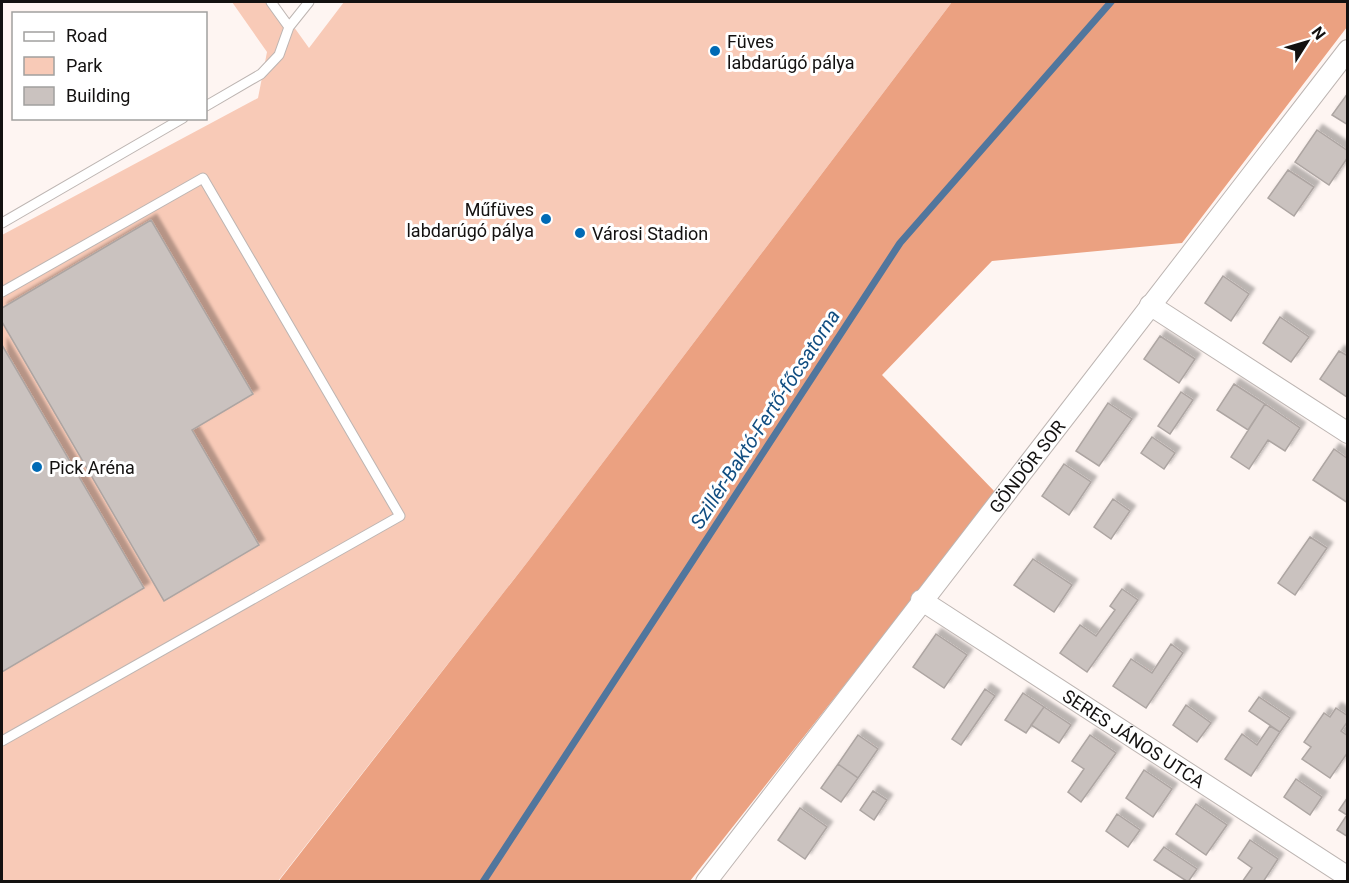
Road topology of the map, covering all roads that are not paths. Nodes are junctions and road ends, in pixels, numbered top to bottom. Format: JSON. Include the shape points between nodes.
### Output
{"nodes":[{"id":1,"x":271,"y":2,"type":"edge"},
{"id":2,"x":309,"y":2,"type":"edge"},
{"id":3,"x":289,"y":27,"type":"junction"},
{"id":4,"x":1347,"y":50,"type":"edge"},
{"id":5,"x":207,"y":105,"type":"edge"},
{"id":6,"x":180,"y":120,"type":"edge"},
{"id":7,"x":2,"y":223,"type":"edge"},
{"id":8,"x":2,"y":292,"type":"edge"},
{"id":9,"x":1150,"y":305,"type":"junction"},
{"id":10,"x":1347,"y":433,"type":"edge"},
{"id":11,"x":921,"y":600,"type":"junction"},
{"id":12,"x":2,"y":741,"type":"edge"},
{"id":13,"x":1347,"y":877,"type":"edge"},
{"id":14,"x":706,"y":882,"type":"edge"}],
"edges":[{"from":1,"to":3,"type":"lane"},
{"from":2,"to":3,"type":"lane"},
{"from":3,"to":5,"type":"lane","via":[[279,55],[261,74]]},
{"from":4,"to":9,"type":"street","name":"GÖNDÖR SOR"},
{"from":6,"to":7,"type":"lane"},
{"from":8,"to":12,"type":"lane","via":[[203,178],[400,516]]},
{"from":9,"to":10,"type":"street"},
{"from":9,"to":11,"type":"street","name":"GÖNDÖR SOR"},
{"from":11,"to":13,"type":"street","name":"SERES JÁNOS UTCA"},
{"from":11,"to":14,"type":"street","name":"GÖNDÖR SOR"}]}
